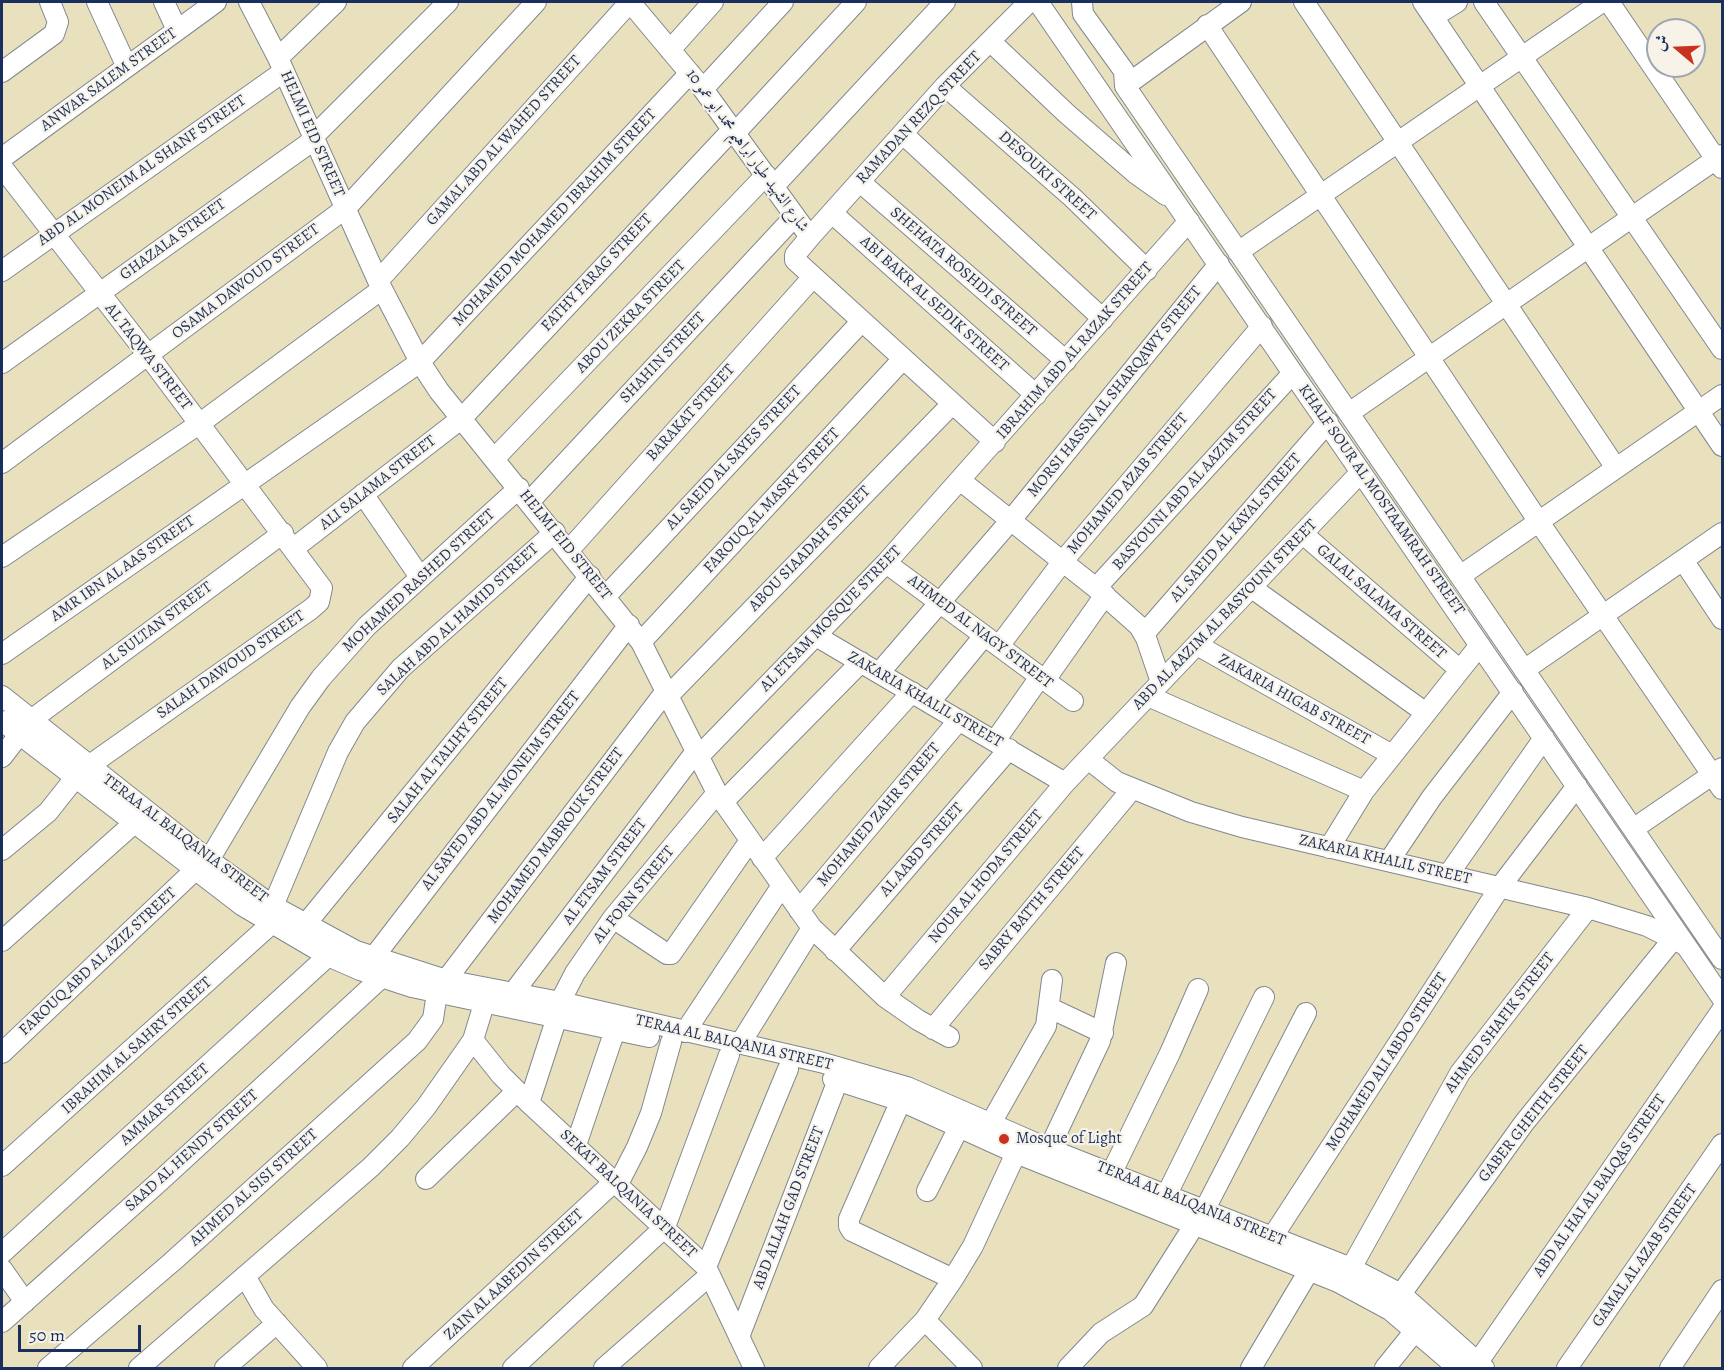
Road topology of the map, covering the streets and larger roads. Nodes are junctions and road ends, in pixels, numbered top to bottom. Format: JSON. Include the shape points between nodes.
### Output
{"nodes":[{"id":1,"x":50,"y":2,"type":"edge"},
{"id":2,"x":98,"y":2,"type":"edge"},
{"id":3,"x":164,"y":2,"type":"edge"},
{"id":4,"x":216,"y":2,"type":"edge"},
{"id":5,"x":249,"y":2,"type":"edge"},
{"id":6,"x":336,"y":2,"type":"edge"},
{"id":7,"x":448,"y":2,"type":"edge"},
{"id":8,"x":536,"y":2,"type":"edge"},
{"id":9,"x":713,"y":2,"type":"edge"},
{"id":10,"x":783,"y":2,"type":"edge"},
{"id":11,"x":856,"y":2,"type":"edge"},
{"id":12,"x":945,"y":2,"type":"edge"},
{"id":13,"x":1029,"y":2,"type":"edge"},
{"id":14,"x":1038,"y":2,"type":"edge"},
{"id":15,"x":1082,"y":2,"type":"edge"},
{"id":16,"x":1240,"y":2,"type":"edge"},
{"id":17,"x":1304,"y":2,"type":"edge"},
{"id":18,"x":1457,"y":2,"type":"edge"},
{"id":19,"x":1484,"y":2,"type":"edge"},
{"id":20,"x":1602,"y":2,"type":"edge"},
{"id":21,"x":1609,"y":2,"type":"edge"},
{"id":22,"x":632,"y":3,"type":"edge"},
{"id":23,"x":1428,"y":9,"type":"edge"},
{"id":24,"x":1207,"y":25,"type":"junction"},
{"id":25,"x":177,"y":30,"type":"junction"},
{"id":26,"x":990,"y":41,"type":"junction"},
{"id":27,"x":670,"y":50,"type":"junction"},
{"id":28,"x":1522,"y":57,"type":"junction"},
{"id":29,"x":126,"y":65,"type":"junction"},
{"id":30,"x":281,"y":65,"type":"junction"},
{"id":31,"x":2,"y":72,"type":"edge"},
{"id":32,"x":690,"y":73,"type":"junction"},
{"id":33,"x":945,"y":86,"type":"junction"},
{"id":34,"x":1125,"y":86,"type":"junction"},
{"id":35,"x":1480,"y":86,"type":"junction"},
{"id":36,"x":703,"y":89,"type":"junction"},
{"id":37,"x":734,"y":131,"type":"junction"},
{"id":38,"x":903,"y":134,"type":"junction"},
{"id":39,"x":314,"y":137,"type":"junction"},
{"id":40,"x":1398,"y":142,"type":"junction"},
{"id":41,"x":2,"y":158,"type":"edge"},
{"id":42,"x":1720,"y":160,"type":"edge"},
{"id":43,"x":2,"y":167,"type":"edge"},
{"id":44,"x":770,"y":181,"type":"junction"},
{"id":45,"x":860,"y":182,"type":"junction"},
{"id":46,"x":1321,"y":195,"type":"junction"},
{"id":47,"x":1178,"y":204,"type":"junction"},
{"id":48,"x":346,"y":208,"type":"junction"},
{"id":49,"x":832,"y":213,"type":"junction"},
{"id":50,"x":795,"y":216,"type":"junction"},
{"id":51,"x":1632,"y":217,"type":"junction"},
{"id":52,"x":1189,"y":220,"type":"junction"},
{"id":53,"x":52,"y":233,"type":"junction"},
{"id":54,"x":810,"y":237,"type":"junction"},
{"id":55,"x":1588,"y":247,"type":"junction"},
{"id":56,"x":1238,"y":252,"type":"junction"},
{"id":57,"x":1219,"y":264,"type":"junction"},
{"id":58,"x":1147,"y":270,"type":"junction"},
{"id":59,"x":2,"y":271,"type":"edge"},
{"id":60,"x":813,"y":277,"type":"junction"},
{"id":61,"x":380,"y":285,"type":"junction"},
{"id":62,"x":99,"y":294,"type":"junction"},
{"id":63,"x":1506,"y":304,"type":"junction"},
{"id":64,"x":1103,"y":319,"type":"junction"},
{"id":65,"x":861,"y":321,"type":"junction"},
{"id":66,"x":1262,"y":326,"type":"junction"},
{"id":67,"x":1722,"y":349,"type":"edge"},
{"id":68,"x":148,"y":355,"type":"junction"},
{"id":69,"x":1429,"y":357,"type":"junction"},
{"id":70,"x":903,"y":359,"type":"junction"},
{"id":71,"x":1066,"y":361,"type":"junction"},
{"id":72,"x":2,"y":363,"type":"edge"},
{"id":73,"x":420,"y":363,"type":"junction"},
{"id":74,"x":1293,"y":373,"type":"junction"},
{"id":75,"x":1036,"y":395,"type":"junction"},
{"id":76,"x":1722,"y":395,"type":"edge"},
{"id":77,"x":952,"y":404,"type":"junction"},
{"id":78,"x":1699,"y":411,"type":"junction"},
{"id":79,"x":1348,"y":413,"type":"junction"},
{"id":80,"x":462,"y":418,"type":"junction"},
{"id":81,"x":1328,"y":422,"type":"junction"},
{"id":82,"x":199,"y":424,"type":"junction"},
{"id":83,"x":995,"y":442,"type":"junction"},
{"id":84,"x":1722,"y":446,"type":"edge"},
{"id":85,"x":495,"y":458,"type":"junction"},
{"id":86,"x":2,"y":463,"type":"edge"},
{"id":87,"x":1616,"y":468,"type":"junction"},
{"id":88,"x":1361,"y":472,"type":"junction"},
{"id":89,"x":961,"y":481,"type":"junction"},
{"id":90,"x":244,"y":484,"type":"junction"},
{"id":91,"x":363,"y":494,"type":"junction"},
{"id":92,"x":525,"y":495,"type":"junction"},
{"id":93,"x":1011,"y":520,"type":"junction"},
{"id":94,"x":1539,"y":522,"type":"junction"},
{"id":95,"x":555,"y":532,"type":"junction"},
{"id":96,"x":1722,"y":533,"type":"edge"},
{"id":97,"x":1303,"y":534,"type":"junction"},
{"id":98,"x":288,"y":540,"type":"junction"},
{"id":99,"x":569,"y":550,"type":"junction"},
{"id":100,"x":2,"y":557,"type":"edge"},
{"id":101,"x":1683,"y":560,"type":"junction"},
{"id":102,"x":1063,"y":561,"type":"junction"},
{"id":103,"x":886,"y":563,"type":"junction"},
{"id":104,"x":590,"y":576,"type":"junction"},
{"id":105,"x":1460,"y":576,"type":"junction"},
{"id":106,"x":420,"y":577,"type":"junction"},
{"id":107,"x":1252,"y":588,"type":"junction"},
{"id":108,"x":1101,"y":591,"type":"junction"},
{"id":109,"x":606,"y":596,"type":"junction"},
{"id":110,"x":940,"y":603,"type":"junction"},
{"id":111,"x":1603,"y":615,"type":"junction"},
{"id":112,"x":1722,"y":619,"type":"edge"},
{"id":113,"x":629,"y":625,"type":"junction"},
{"id":114,"x":1144,"y":634,"type":"junction"},
{"id":115,"x":816,"y":636,"type":"junction"},
{"id":116,"x":991,"y":641,"type":"junction"},
{"id":117,"x":641,"y":642,"type":"junction"},
{"id":118,"x":1197,"y":645,"type":"junction"},
{"id":119,"x":1480,"y":645,"type":"junction"},
{"id":120,"x":2,"y":654,"type":"edge"},
{"id":121,"x":861,"y":662,"type":"junction"},
{"id":122,"x":1460,"y":670,"type":"junction"},
{"id":123,"x":1524,"y":670,"type":"junction"},
{"id":124,"x":879,"y":673,"type":"junction"},
{"id":125,"x":1042,"y":679,"type":"junction"},
{"id":126,"x":1155,"y":689,"type":"junction"},
{"id":127,"x":912,"y":692,"type":"junction"},
{"id":128,"x":1513,"y":692,"type":"junction"},
{"id":129,"x":667,"y":693,"type":"junction"},
{"id":130,"x":2,"y":696,"type":"edge"},
{"id":131,"x":1073,"y":701,"type":"dead end"},
{"id":132,"x":930,"y":702,"type":"junction"},
{"id":133,"x":1426,"y":713,"type":"junction"},
{"id":134,"x":959,"y":720,"type":"junction"},
{"id":135,"x":2,"y":721,"type":"edge"},
{"id":136,"x":25,"y":727,"type":"junction"},
{"id":137,"x":1545,"y":738,"type":"junction"},
{"id":138,"x":1002,"y":745,"type":"junction"},
{"id":139,"x":698,"y":753,"type":"junction"},
{"id":140,"x":1392,"y":755,"type":"junction"},
{"id":141,"x":2,"y":757,"type":"edge"},
{"id":142,"x":1088,"y":759,"type":"junction"},
{"id":143,"x":82,"y":771,"type":"junction"},
{"id":144,"x":1719,"y":777,"type":"edge"},
{"id":145,"x":1065,"y":783,"type":"junction"},
{"id":146,"x":1577,"y":786,"type":"junction"},
{"id":147,"x":1132,"y":789,"type":"junction"},
{"id":148,"x":1364,"y":791,"type":"junction"},
{"id":149,"x":720,"y":797,"type":"junction"},
{"id":150,"x":133,"y":824,"type":"junction"},
{"id":151,"x":1633,"y":829,"type":"junction"},
{"id":152,"x":749,"y":842,"type":"junction"},
{"id":153,"x":1329,"y":848,"type":"junction"},
{"id":154,"x":2,"y":850,"type":"edge"},
{"id":155,"x":762,"y":858,"type":"junction"},
{"id":156,"x":1389,"y":861,"type":"junction"},
{"id":157,"x":202,"y":865,"type":"junction"},
{"id":158,"x":1448,"y":875,"type":"junction"},
{"id":159,"x":781,"y":887,"type":"junction"},
{"id":160,"x":1500,"y":887,"type":"junction"},
{"id":161,"x":1588,"y":908,"type":"junction"},
{"id":162,"x":799,"y":910,"type":"junction"},
{"id":163,"x":272,"y":915,"type":"junction"},
{"id":164,"x":613,"y":918,"type":"junction"},
{"id":165,"x":305,"y":925,"type":"junction"},
{"id":166,"x":812,"y":928,"type":"junction"},
{"id":167,"x":2,"y":941,"type":"edge"},
{"id":168,"x":1681,"y":943,"type":"junction"},
{"id":169,"x":835,"y":951,"type":"junction"},
{"id":170,"x":328,"y":956,"type":"junction"},
{"id":171,"x":373,"y":958,"type":"junction"},
{"id":172,"x":1722,"y":959,"type":"edge"},
{"id":173,"x":1116,"y":963,"type":"dead end"},
{"id":174,"x":381,"y":978,"type":"junction"},
{"id":175,"x":1052,"y":980,"type":"dead end"},
{"id":176,"x":442,"y":986,"type":"junction"},
{"id":177,"x":1198,"y":989,"type":"dead end"},
{"id":178,"x":513,"y":993,"type":"junction"},
{"id":179,"x":487,"y":995,"type":"junction"},
{"id":180,"x":885,"y":997,"type":"junction"},
{"id":181,"x":1264,"y":997,"type":"dead end"},
{"id":182,"x":1722,"y":998,"type":"edge"},
{"id":183,"x":1050,"y":1008,"type":"junction"},
{"id":184,"x":558,"y":1010,"type":"junction"},
{"id":185,"x":1722,"y":1010,"type":"edge"},
{"id":186,"x":1306,"y":1013,"type":"dead end"},
{"id":187,"x":615,"y":1030,"type":"junction"},
{"id":188,"x":941,"y":1033,"type":"joint"},
{"id":189,"x":1103,"y":1033,"type":"junction"},
{"id":190,"x":678,"y":1037,"type":"junction"},
{"id":191,"x":473,"y":1040,"type":"junction"},
{"id":192,"x":735,"y":1050,"type":"junction"},
{"id":193,"x":2,"y":1053,"type":"edge"},
{"id":194,"x":788,"y":1069,"type":"junction"},
{"id":195,"x":838,"y":1080,"type":"junction"},
{"id":196,"x":904,"y":1094,"type":"junction"},
{"id":197,"x":523,"y":1097,"type":"junction"},
{"id":198,"x":991,"y":1123,"type":"junction"},
{"id":199,"x":959,"y":1127,"type":"junction"},
{"id":200,"x":1722,"y":1144,"type":"edge"},
{"id":201,"x":576,"y":1146,"type":"junction"},
{"id":202,"x":1049,"y":1149,"type":"junction"},
{"id":203,"x":1016,"y":1153,"type":"junction"},
{"id":204,"x":2,"y":1166,"type":"edge"},
{"id":205,"x":1112,"y":1172,"type":"junction"},
{"id":206,"x":426,"y":1179,"type":"dead end"},
{"id":207,"x":617,"y":1182,"type":"junction"},
{"id":208,"x":927,"y":1191,"type":"dead end"},
{"id":209,"x":1167,"y":1194,"type":"junction"},
{"id":210,"x":1200,"y":1216,"type":"junction"},
{"id":211,"x":665,"y":1227,"type":"junction"},
{"id":212,"x":1273,"y":1236,"type":"junction"},
{"id":213,"x":2,"y":1253,"type":"edge"},
{"id":214,"x":1351,"y":1268,"type":"junction"},
{"id":215,"x":2,"y":1269,"type":"edge"},
{"id":216,"x":1310,"y":1269,"type":"junction"},
{"id":217,"x":708,"y":1271,"type":"junction"},
{"id":218,"x":245,"y":1276,"type":"junction"},
{"id":219,"x":953,"y":1279,"type":"junction"},
{"id":220,"x":1722,"y":1290,"type":"edge"},
{"id":221,"x":1401,"y":1294,"type":"junction"},
{"id":222,"x":25,"y":1302,"type":"junction"},
{"id":223,"x":925,"y":1320,"type":"junction"},
{"id":224,"x":2,"y":1322,"type":"edge"},
{"id":225,"x":277,"y":1323,"type":"junction"},
{"id":226,"x":1421,"y":1323,"type":"junction"},
{"id":227,"x":739,"y":1336,"type":"junction"},
{"id":228,"x":1481,"y":1365,"type":"edge"},
{"id":229,"x":48,"y":1368,"type":"edge"},
{"id":230,"x":139,"y":1368,"type":"edge"},
{"id":231,"x":225,"y":1368,"type":"edge"},
{"id":232,"x":317,"y":1368,"type":"edge"},
{"id":233,"x":413,"y":1368,"type":"edge"},
{"id":234,"x":513,"y":1368,"type":"edge"},
{"id":235,"x":604,"y":1368,"type":"edge"},
{"id":236,"x":754,"y":1368,"type":"edge"},
{"id":237,"x":879,"y":1368,"type":"edge"},
{"id":238,"x":970,"y":1368,"type":"edge"},
{"id":239,"x":1068,"y":1368,"type":"edge"},
{"id":240,"x":1251,"y":1368,"type":"edge"},
{"id":241,"x":1385,"y":1368,"type":"edge"},
{"id":242,"x":1458,"y":1368,"type":"edge"},
{"id":243,"x":1567,"y":1368,"type":"edge"},
{"id":244,"x":1670,"y":1368,"type":"edge"}],
"edges":[{"from":1,"to":31,"type":"street","via":[[58,22],[54,34]]},
{"from":2,"to":29,"type":"street"},
{"from":3,"to":25,"type":"street"},
{"from":4,"to":25,"type":"street","name":"ANWAR SALEM STREET"},
{"from":5,"to":30,"type":"street","name":"HELMI EID STREET"},
{"from":6,"to":30,"type":"street","name":"ABD AL MONEIM AL SHANF STREET"},
{"from":7,"to":39,"type":"street","name":"GHAZALA STREET"},
{"from":8,"to":48,"type":"street","name":"OSAMA DAWOUD STREET"},
{"from":9,"to":27,"type":"street"},
{"from":10,"to":36,"type":"street"},
{"from":11,"to":37,"type":"street","name":"FATHY FARAG STREET"},
{"from":12,"to":44,"type":"street","name":"ABOU ZEKRA STREET"},
{"from":13,"to":26,"type":"street","name":"RAMADAN REZQ STREET"},
{"from":14,"to":47,"type":"street","name":"KHALF SOUR AL MOSTAAMRAH STREET"},
{"from":15,"to":34,"type":"street","via":[[1083,14],[1124,72]]},
{"from":16,"to":24,"type":"street"},
{"from":17,"to":40,"type":"street"},
{"from":18,"to":23,"type":"street"},
{"from":19,"to":28,"type":"street"},
{"from":20,"to":28,"type":"street"},
{"from":21,"to":42,"type":"street"},
{"from":22,"to":27,"type":"street","name":"شارع الشهيد طيار ابراهيم محمد ابو عمو 10"},
{"from":22,"to":61,"type":"street","name":"GAMAL ABD AL WAHED STREET"},
{"from":23,"to":35,"type":"street"},
{"from":24,"to":34,"type":"street"},
{"from":24,"to":46,"type":"street"},
{"from":25,"to":29,"type":"street","name":"ANWAR SALEM STREET"},
{"from":26,"to":33,"type":"street","name":"RAMADAN REZQ STREET"},
{"from":26,"to":47,"type":"street","via":[[1121,162]]},
{"from":27,"to":32,"type":"street","name":"شارع الشهيد طيار ابراهيم محمد ابو عمو 10"},
{"from":28,"to":35,"type":"street"},
{"from":28,"to":51,"type":"street"},
{"from":29,"to":41,"type":"street","name":"ANWAR SALEM STREET"},
{"from":30,"to":39,"type":"street","name":"HELMI EID STREET"},
{"from":30,"to":53,"type":"street","name":"ABD AL MONEIM AL SHANF STREET"},
{"from":32,"to":36,"type":"street","name":"شارع الشهيد طيار ابراهيم محمد ابو عمو 10"},
{"from":32,"to":73,"type":"street","name":"MOHAMED MOHAMED IBRAHIM STREET"},
{"from":33,"to":38,"type":"street","name":"RAMADAN REZQ STREET"},
{"from":33,"to":58,"type":"street","name":"DESOUKI STREET","via":[[1073,198]]},
{"from":34,"to":56,"type":"street"},
{"from":35,"to":40,"type":"street"},
{"from":35,"to":55,"type":"street"},
{"from":36,"to":37,"type":"street","name":"شارع الشهيد طيار ابراهيم محمد ابو عمو 10"},
{"from":37,"to":44,"type":"street","name":"شارع الشهيد طيار ابراهيم محمد ابو عمو 10"},
{"from":37,"to":80,"type":"street","name":"FATHY FARAG STREET"},
{"from":38,"to":45,"type":"street","name":"RAMADAN REZQ STREET"},
{"from":38,"to":64,"type":"street"},
{"from":39,"to":48,"type":"street","name":"HELMI EID STREET"},
{"from":39,"to":62,"type":"street","name":"GHAZALA STREET"},
{"from":40,"to":46,"type":"street"},
{"from":40,"to":63,"type":"street"},
{"from":42,"to":51,"type":"street"},
{"from":43,"to":53,"type":"street","name":"AL TAQWA STREET"},
{"from":44,"to":50,"type":"street","name":"شارع الشهيد طيار ابراهيم محمد ابو عمو 10"},
{"from":44,"to":85,"type":"street","name":"ABOU ZEKRA STREET"},
{"from":45,"to":49,"type":"street","name":"RAMADAN REZQ STREET"},
{"from":45,"to":71,"type":"street","name":"SHEHATA ROSHDI STREET"},
{"from":46,"to":56,"type":"street"},
{"from":46,"to":69,"type":"street"},
{"from":47,"to":52,"type":"street","name":"KHALF SOUR AL MOSTAAMRAH STREET"},
{"from":48,"to":61,"type":"street","name":"HELMI EID STREET"},
{"from":48,"to":68,"type":"street","name":"OSAMA DAWOUD STREET"},
{"from":49,"to":54,"type":"street","name":"RAMADAN REZQ STREET"},
{"from":49,"to":75,"type":"street","name":"ABI BAKR AL SEDIK STREET"},
{"from":50,"to":54,"type":"street","name":"شارع الشهيد طيار ابراهيم محمد ابو عمو 10"},
{"from":50,"to":92,"type":"street","name":"SHAHIN STREET"},
{"from":51,"to":55,"type":"street"},
{"from":51,"to":67,"type":"street"},
{"from":52,"to":57,"type":"street","name":"KHALF SOUR AL MOSTAAMRAH STREET"},
{"from":52,"to":58,"type":"street","name":"IBRAHIM ABD AL RAZAK STREET"},
{"from":53,"to":59,"type":"street","name":"ABD AL MONEIM AL SHANF STREET"},
{"from":53,"to":62,"type":"street","name":"AL TAQWA STREET"},
{"from":54,"to":60,"type":"street","name":"شارع الشهيد طيار ابراهيم محمد ابو عمو 10","via":[[795,257]]},
{"from":55,"to":63,"type":"street"},
{"from":55,"to":78,"type":"street"},
{"from":56,"to":79,"type":"street"},
{"from":57,"to":66,"type":"street","name":"KHALF SOUR AL MOSTAAMRAH STREET"},
{"from":57,"to":93,"type":"street","name":"MORSI HASSN AL SHARQAWY STREET"},
{"from":58,"to":64,"type":"street","name":"IBRAHIM ABD AL RAZAK STREET"},
{"from":60,"to":65,"type":"street","name":"شارع الشهيد طيار ابراهيم محمد ابو عمو 10"},
{"from":60,"to":99,"type":"street","name":"BARAKAT STREET"},
{"from":61,"to":73,"type":"street","name":"HELMI EID STREET"},
{"from":61,"to":82,"type":"street","name":"GAMAL ABD AL WAHED STREET"},
{"from":62,"to":68,"type":"street","name":"AL TAQWA STREET"},
{"from":62,"to":72,"type":"street","name":"GHAZALA STREET"},
{"from":63,"to":69,"type":"street"},
{"from":63,"to":87,"type":"street"},
{"from":64,"to":71,"type":"street","name":"IBRAHIM ABD AL RAZAK STREET"},
{"from":65,"to":70,"type":"street","name":"شارع الشهيد طيار ابراهيم محمد ابو عمو 10"},
{"from":65,"to":109,"type":"street","name":"AL SAEID AL SAYES STREET"},
{"from":66,"to":74,"type":"street","name":"KHALF SOUR AL MOSTAAMRAH STREET"},
{"from":66,"to":102,"type":"street","name":"MOHAMED AZAB STREET"},
{"from":68,"to":82,"type":"street","name":"AL TAQWA STREET"},
{"from":68,"to":86,"type":"street","name":"OSAMA DAWOUD STREET"},
{"from":69,"to":79,"type":"street"},
{"from":69,"to":94,"type":"street"},
{"from":70,"to":77,"type":"street","name":"شارع الشهيد طيار ابراهيم محمد ابو عمو 10"},
{"from":70,"to":117,"type":"street","name":"FAROUQ AL MASRY STREET"},
{"from":71,"to":75,"type":"street","name":"IBRAHIM ABD AL RAZAK STREET"},
{"from":73,"to":80,"type":"street","name":"HELMI EID STREET"},
{"from":73,"to":90,"type":"street","name":"MOHAMED MOHAMED IBRAHIM STREET"},
{"from":74,"to":81,"type":"street","name":"KHALF SOUR AL MOSTAAMRAH STREET"},
{"from":74,"to":108,"type":"street","name":"BASYOUNI ABD AL AAZIM STREET"},
{"from":75,"to":83,"type":"street","name":"IBRAHIM ABD AL RAZAK STREET"},
{"from":76,"to":78,"type":"street"},
{"from":77,"to":83,"type":"street","name":"شارع الشهيد طيار ابراهيم محمد ابو عمو 10"},
{"from":77,"to":129,"type":"street","name":"ABOU SIAADAH STREET"},
{"from":78,"to":84,"type":"street"},
{"from":78,"to":87,"type":"street"},
{"from":79,"to":105,"type":"street"},
{"from":80,"to":85,"type":"street","name":"HELMI EID STREET"},
{"from":80,"to":91,"type":"street","name":"ALI SALAMA STREET"},
{"from":81,"to":88,"type":"street","name":"KHALF SOUR AL MOSTAAMRAH STREET"},
{"from":81,"to":114,"type":"street","name":"AL SAEID AL KAYAL STREET"},
{"from":82,"to":90,"type":"street","name":"AL TAQWA STREET"},
{"from":82,"to":100,"type":"street","name":"GAMAL ABD AL WAHED STREET"},
{"from":83,"to":89,"type":"street","name":"IBRAHIM ABD AL RAZAK STREET"},
{"from":85,"to":92,"type":"street","name":"HELMI EID STREET"},
{"from":87,"to":94,"type":"street"},
{"from":88,"to":97,"type":"street","name":"ABD AL AAZIM AL BASYOUNI STREET"},
{"from":88,"to":119,"type":"street","name":"KHALF SOUR AL MOSTAAMRAH STREET"},
{"from":89,"to":93,"type":"street"},
{"from":89,"to":103,"type":"street","name":"AL ETSAM MOSQUE STREET"},
{"from":90,"to":98,"type":"street","name":"AL TAQWA STREET"},
{"from":90,"to":120,"type":"street","name":"AMR IBN AL AAS STREET"},
{"from":91,"to":98,"type":"street","name":"ALI SALAMA STREET"},
{"from":91,"to":106,"type":"street"},
{"from":92,"to":95,"type":"street","name":"HELMI EID STREET"},
{"from":92,"to":106,"type":"street","name":"MOHAMED RASHED STREET"},
{"from":93,"to":102,"type":"street"},
{"from":93,"to":110,"type":"street","name":"MORSI HASSN AL SHARQAWY STREET"},
{"from":94,"to":105,"type":"street"},
{"from":94,"to":111,"type":"street"},
{"from":95,"to":99,"type":"street","name":"HELMI EID STREET"},
{"from":95,"to":163,"type":"street","name":"SALAH ABD AL HAMID STREET","via":[[401,669],[369,703],[338,752]]},
{"from":96,"to":101,"type":"street"},
{"from":97,"to":107,"type":"street","name":"ABD AL AAZIM AL BASYOUNI STREET"},
{"from":97,"to":122,"type":"street","name":"GALAL SALAMA STREET"},
{"from":98,"to":136,"type":"street","name":"AL SULTAN STREET"},
{"from":98,"to":143,"type":"street","name":"SALAH DAWOUD STREET","via":[[322,588],[319,602]]},
{"from":99,"to":104,"type":"street","name":"HELMI EID STREET"},
{"from":101,"to":111,"type":"street"},
{"from":101,"to":112,"type":"street"},
{"from":102,"to":108,"type":"street"},
{"from":102,"to":116,"type":"street","name":"MOHAMED AZAB STREET"},
{"from":103,"to":110,"type":"street","name":"AHMED AL NAGY STREET"},
{"from":103,"to":115,"type":"street","name":"AL ETSAM MOSQUE STREET"},
{"from":104,"to":109,"type":"street","name":"HELMI EID STREET"},
{"from":104,"to":165,"type":"street","name":"SALAH AL TALIHY STREET"},
{"from":105,"to":123,"type":"street"},
{"from":106,"to":157,"type":"street","name":"MOHAMED RASHED STREET","via":[[367,626],[321,678]]},
{"from":107,"to":118,"type":"street","name":"ABD AL AAZIM AL BASYOUNI STREET"},
{"from":107,"to":133,"type":"street"},
{"from":108,"to":114,"type":"street"},
{"from":108,"to":125,"type":"street","name":"BASYOUNI ABD AL AAZIM STREET"},
{"from":109,"to":113,"type":"street","name":"HELMI EID STREET"},
{"from":110,"to":116,"type":"street","name":"AHMED AL NAGY STREET"},
{"from":110,"to":124,"type":"street","name":"MORSI HASSN AL SHARQAWY STREET"},
{"from":111,"to":123,"type":"street"},
{"from":111,"to":144,"type":"street"},
{"from":113,"to":117,"type":"street","name":"HELMI EID STREET"},
{"from":113,"to":171,"type":"street","name":"AL SAYED ABD AL MONEIM STREET"},
{"from":114,"to":126,"type":"street"},
{"from":115,"to":121,"type":"street","name":"ZAKARIA KHALIL STREET"},
{"from":115,"to":139,"type":"street","name":"AL ETSAM MOSQUE STREET"},
{"from":116,"to":125,"type":"street","name":"AHMED AL NAGY STREET"},
{"from":116,"to":132,"type":"street","name":"MOHAMED AZAB STREET"},
{"from":117,"to":129,"type":"street","name":"HELMI EID STREET"},
{"from":118,"to":126,"type":"street","name":"ABD AL AAZIM AL BASYOUNI STREET"},
{"from":118,"to":140,"type":"street","name":"ZAKARIA HIGAB STREET"},
{"from":119,"to":122,"type":"street"},
{"from":119,"to":128,"type":"street","name":"KHALF SOUR AL MOSTAAMRAH STREET"},
{"from":121,"to":124,"type":"street","name":"ZAKARIA KHALIL STREET"},
{"from":121,"to":149,"type":"street","name":"AL FORN STREET"},
{"from":122,"to":133,"type":"street"},
{"from":123,"to":151,"type":"street"},
{"from":124,"to":127,"type":"street","name":"ZAKARIA KHALIL STREET"},
{"from":125,"to":131,"type":"street","name":"AHMED AL NAGY STREET"},
{"from":125,"to":138,"type":"street","name":"AL AABD STREET"},
{"from":126,"to":142,"type":"street","name":"ABD AL AAZIM AL BASYOUNI STREET"},
{"from":126,"to":148,"type":"street"},
{"from":127,"to":132,"type":"street","name":"ZAKARIA KHALIL STREET"},
{"from":127,"to":155,"type":"street"},
{"from":128,"to":137,"type":"street","name":"KHALF SOUR AL MOSTAAMRAH STREET"},
{"from":128,"to":156,"type":"street","via":[[1432,797]]},
{"from":129,"to":139,"type":"street","name":"HELMI EID STREET"},
{"from":129,"to":176,"type":"street","name":"MOHAMED MABROUK STREET"},
{"from":130,"to":136,"type":"street","name":"TERAA AL BALQANIA STREET"},
{"from":132,"to":134,"type":"street","name":"ZAKARIA KHALIL STREET"},
{"from":133,"to":140,"type":"street"},
{"from":134,"to":138,"type":"street","name":"ZAKARIA KHALIL STREET"},
{"from":134,"to":162,"type":"street","name":"MOHAMED ZAHR STREET"},
{"from":135,"to":136,"type":"street","name":"TERAA AL BALQANIA STREET"},
{"from":136,"to":141,"type":"street","name":"AL SULTAN STREET"},
{"from":136,"to":143,"type":"street","name":"TERAA AL BALQANIA STREET"},
{"from":137,"to":146,"type":"street","name":"KHALF SOUR AL MOSTAAMRAH STREET"},
{"from":137,"to":158,"type":"street"},
{"from":138,"to":145,"type":"street","name":"ZAKARIA KHALIL STREET"},
{"from":138,"to":169,"type":"street","name":"AL AABD STREET"},
{"from":139,"to":149,"type":"street","name":"HELMI EID STREET"},
{"from":139,"to":178,"type":"street","name":"AL ETSAM STREET"},
{"from":140,"to":148,"type":"street"},
{"from":142,"to":145,"type":"street","name":"NOUR AL HODA STREET"},
{"from":142,"to":147,"type":"street","name":"ZAKARIA KHALIL STREET"},
{"from":143,"to":150,"type":"street","name":"TERAA AL BALQANIA STREET"},
{"from":143,"to":154,"type":"street","name":"SALAH DAWOUD STREET","via":[[48,812]]},
{"from":143,"to":157,"type":"street","name":"TERAA AL BALQANIA STREET"},
{"from":144,"to":151,"type":"street"},
{"from":145,"to":180,"type":"street","name":"NOUR AL HODA STREET"},
{"from":146,"to":160,"type":"street"},
{"from":146,"to":168,"type":"street","name":"KHALF SOUR AL MOSTAAMRAH STREET"},
{"from":147,"to":153,"type":"street","name":"ZAKARIA KHALIL STREET","via":[[1191,812]]},
{"from":147,"to":188,"type":"street","name":"SABRY BATTH STREET"},
{"from":148,"to":153,"type":"street"},
{"from":149,"to":152,"type":"street","name":"HELMI EID STREET"},
{"from":149,"to":164,"type":"street","name":"AL FORN STREET"},
{"from":150,"to":157,"type":"street","name":"TERAA AL BALQANIA STREET"},
{"from":150,"to":167,"type":"street"},
{"from":151,"to":172,"type":"street"},
{"from":152,"to":155,"type":"street","name":"HELMI EID STREET"},
{"from":152,"to":164,"type":"street","via":[[671,954]]},
{"from":153,"to":156,"type":"street","name":"ZAKARIA KHALIL STREET"},
{"from":155,"to":159,"type":"street","name":"HELMI EID STREET"},
{"from":156,"to":158,"type":"street","name":"ZAKARIA KHALIL STREET"},
{"from":157,"to":163,"type":"street","name":"TERAA AL BALQANIA STREET"},
{"from":157,"to":193,"type":"street","name":"FAROUQ ABD AL AZIZ STREET"},
{"from":158,"to":160,"type":"street","name":"ZAKARIA KHALIL STREET"},
{"from":159,"to":162,"type":"street","name":"HELMI EID STREET"},
{"from":159,"to":190,"type":"street","name":"ZAIN AL AABEDIN STREET"},
{"from":160,"to":161,"type":"street","name":"ZAKARIA KHALIL STREET"},
{"from":160,"to":212,"type":"street","name":"MOHAMED ALI ABDO STREET"},
{"from":161,"to":168,"type":"street","name":"ZAKARIA KHALIL STREET","via":[[1647,926]]},
{"from":161,"to":214,"type":"street","name":"AHMED SHAFIK STREET","via":[[1460,1073]]},
{"from":162,"to":166,"type":"street","name":"HELMI EID STREET"},
{"from":163,"to":165,"type":"street","name":"TERAA AL BALQANIA STREET"},
{"from":163,"to":170,"type":"street","name":"TERAA AL BALQANIA STREET"},
{"from":163,"to":204,"type":"street","name":"IBRAHIM AL SAHRY STREET"},
{"from":164,"to":184,"type":"street","name":"AL FORN STREET","via":[[575,972]]},
{"from":165,"to":171,"type":"street","name":"TERAA AL BALQANIA STREET"},
{"from":166,"to":169,"type":"street","name":"HELMI EID STREET"},
{"from":166,"to":192,"type":"street"},
{"from":168,"to":182,"type":"street","name":"KHALF SOUR AL MOSTAAMRAH STREET"},
{"from":168,"to":221,"type":"street","name":"GABER GHEITH STREET","via":[[1524,1123]]},
{"from":169,"to":180,"type":"street","name":"HELMI EID STREET"},
{"from":170,"to":174,"type":"street","name":"TERAA AL BALQANIA STREET"},
{"from":170,"to":213,"type":"street","name":"AMMAR STREET"},
{"from":171,"to":176,"type":"street","name":"TERAA AL BALQANIA STREET"},
{"from":173,"to":189,"type":"street"},
{"from":174,"to":176,"type":"street","name":"TERAA AL BALQANIA STREET"},
{"from":174,"to":222,"type":"street","name":"SAAD AL HENDY STREET"},
{"from":175,"to":183,"type":"street"},
{"from":176,"to":179,"type":"street","name":"TERAA AL BALQANIA STREET"},
{"from":176,"to":229,"type":"street","name":"AHMED AL SISI STREET","via":[[433,1019],[417,1041]]},
{"from":177,"to":205,"type":"street"},
{"from":178,"to":179,"type":"street","name":"TERAA AL BALQANIA STREET"},
{"from":178,"to":184,"type":"street","name":"TERAA AL BALQANIA STREET"},
{"from":179,"to":184,"type":"street","name":"TERAA AL BALQANIA STREET"},
{"from":179,"to":191,"type":"street"},
{"from":180,"to":188,"type":"street","name":"HELMI EID STREET"},
{"from":181,"to":209,"type":"street"},
{"from":183,"to":189,"type":"street"},
{"from":183,"to":198,"type":"street","via":[[1040,1039]]},
{"from":184,"to":187,"type":"street","name":"TERAA AL BALQANIA STREET"},
{"from":184,"to":190,"type":"street","name":"TERAA AL BALQANIA STREET"},
{"from":184,"to":197,"type":"street","name":"AL FORN STREET"},
{"from":185,"to":228,"type":"street","name":"ABD AL HAI AL BALQAS STREET"},
{"from":186,"to":210,"type":"street"},
{"from":187,"to":190,"type":"street","name":"TERAA AL BALQANIA STREET"},
{"from":187,"to":201,"type":"street"},
{"from":189,"to":202,"type":"street"},
{"from":190,"to":192,"type":"street","name":"TERAA AL BALQANIA STREET"},
{"from":190,"to":207,"type":"street","name":"ZAIN AL AABEDIN STREET","via":[[638,1147]]},
{"from":191,"to":197,"type":"street","name":"SEKAT BALQANIA STREET"},
{"from":191,"to":218,"type":"street","via":[[400,1138]]},
{"from":192,"to":194,"type":"street","name":"TERAA AL BALQANIA STREET"},
{"from":192,"to":196,"type":"street","name":"TERAA AL BALQANIA STREET","via":[[849,1069]]},
{"from":192,"to":211,"type":"street"},
{"from":194,"to":195,"type":"street","name":"TERAA AL BALQANIA STREET"},
{"from":194,"to":217,"type":"street"},
{"from":195,"to":196,"type":"street","name":"TERAA AL BALQANIA STREET"},
{"from":195,"to":227,"type":"street","name":"ABD ALLAH GAD STREET"},
{"from":196,"to":198,"type":"street","name":"TERAA AL BALQANIA STREET"},
{"from":196,"to":199,"type":"street","name":"TERAA AL BALQANIA STREET"},
{"from":196,"to":219,"type":"street","via":[[849,1226],[852,1231]]},
{"from":197,"to":201,"type":"street","name":"SEKAT BALQANIA STREET"},
{"from":197,"to":206,"type":"street"},
{"from":198,"to":202,"type":"street","name":"TERAA AL BALQANIA STREET"},
{"from":199,"to":203,"type":"street","name":"TERAA AL BALQANIA STREET"},
{"from":199,"to":208,"type":"street"},
{"from":200,"to":243,"type":"street","name":"GAMAL AL AZAB STREET"},
{"from":201,"to":207,"type":"street","name":"SEKAT BALQANIA STREET"},
{"from":202,"to":205,"type":"street","name":"TERAA AL BALQANIA STREET"},
{"from":203,"to":210,"type":"street","name":"TERAA AL BALQANIA STREET"},
{"from":203,"to":219,"type":"street","via":[[973,1246]]},
{"from":205,"to":209,"type":"street","name":"TERAA AL BALQANIA STREET"},
{"from":207,"to":211,"type":"street","name":"SEKAT BALQANIA STREET"},
{"from":207,"to":233,"type":"street","name":"ZAIN AL AABEDIN STREET"},
{"from":209,"to":210,"type":"street","name":"TERAA AL BALQANIA STREET"},
{"from":210,"to":212,"type":"street","name":"TERAA AL BALQANIA STREET"},
{"from":210,"to":216,"type":"street","name":"TERAA AL BALQANIA STREET"},
{"from":210,"to":239,"type":"street","via":[[1143,1306],[1101,1333]]},
{"from":211,"to":217,"type":"street","name":"SEKAT BALQANIA STREET"},
{"from":211,"to":234,"type":"street"},
{"from":212,"to":214,"type":"street","name":"TERAA AL BALQANIA STREET"},
{"from":214,"to":221,"type":"street","name":"TERAA AL BALQANIA STREET"},
{"from":215,"to":222,"type":"street"},
{"from":216,"to":226,"type":"street","name":"TERAA AL BALQANIA STREET"},
{"from":216,"to":240,"type":"street"},
{"from":217,"to":227,"type":"street","name":"SEKAT BALQANIA STREET"},
{"from":217,"to":235,"type":"street"},
{"from":218,"to":225,"type":"street"},
{"from":218,"to":230,"type":"street"},
{"from":219,"to":223,"type":"street"},
{"from":220,"to":244,"type":"street"},
{"from":221,"to":226,"type":"street","name":"TERAA AL BALQANIA STREET"},
{"from":222,"to":224,"type":"street","name":"SAAD AL HENDY STREET"},
{"from":223,"to":237,"type":"street"},
{"from":223,"to":238,"type":"street"},
{"from":225,"to":231,"type":"street"},
{"from":225,"to":232,"type":"street"},
{"from":226,"to":228,"type":"street","name":"TERAA AL BALQANIA STREET"},
{"from":226,"to":241,"type":"street"},
{"from":226,"to":242,"type":"street","name":"TERAA AL BALQANIA STREET"},
{"from":227,"to":236,"type":"street","name":"SEKAT BALQANIA STREET"}]}
